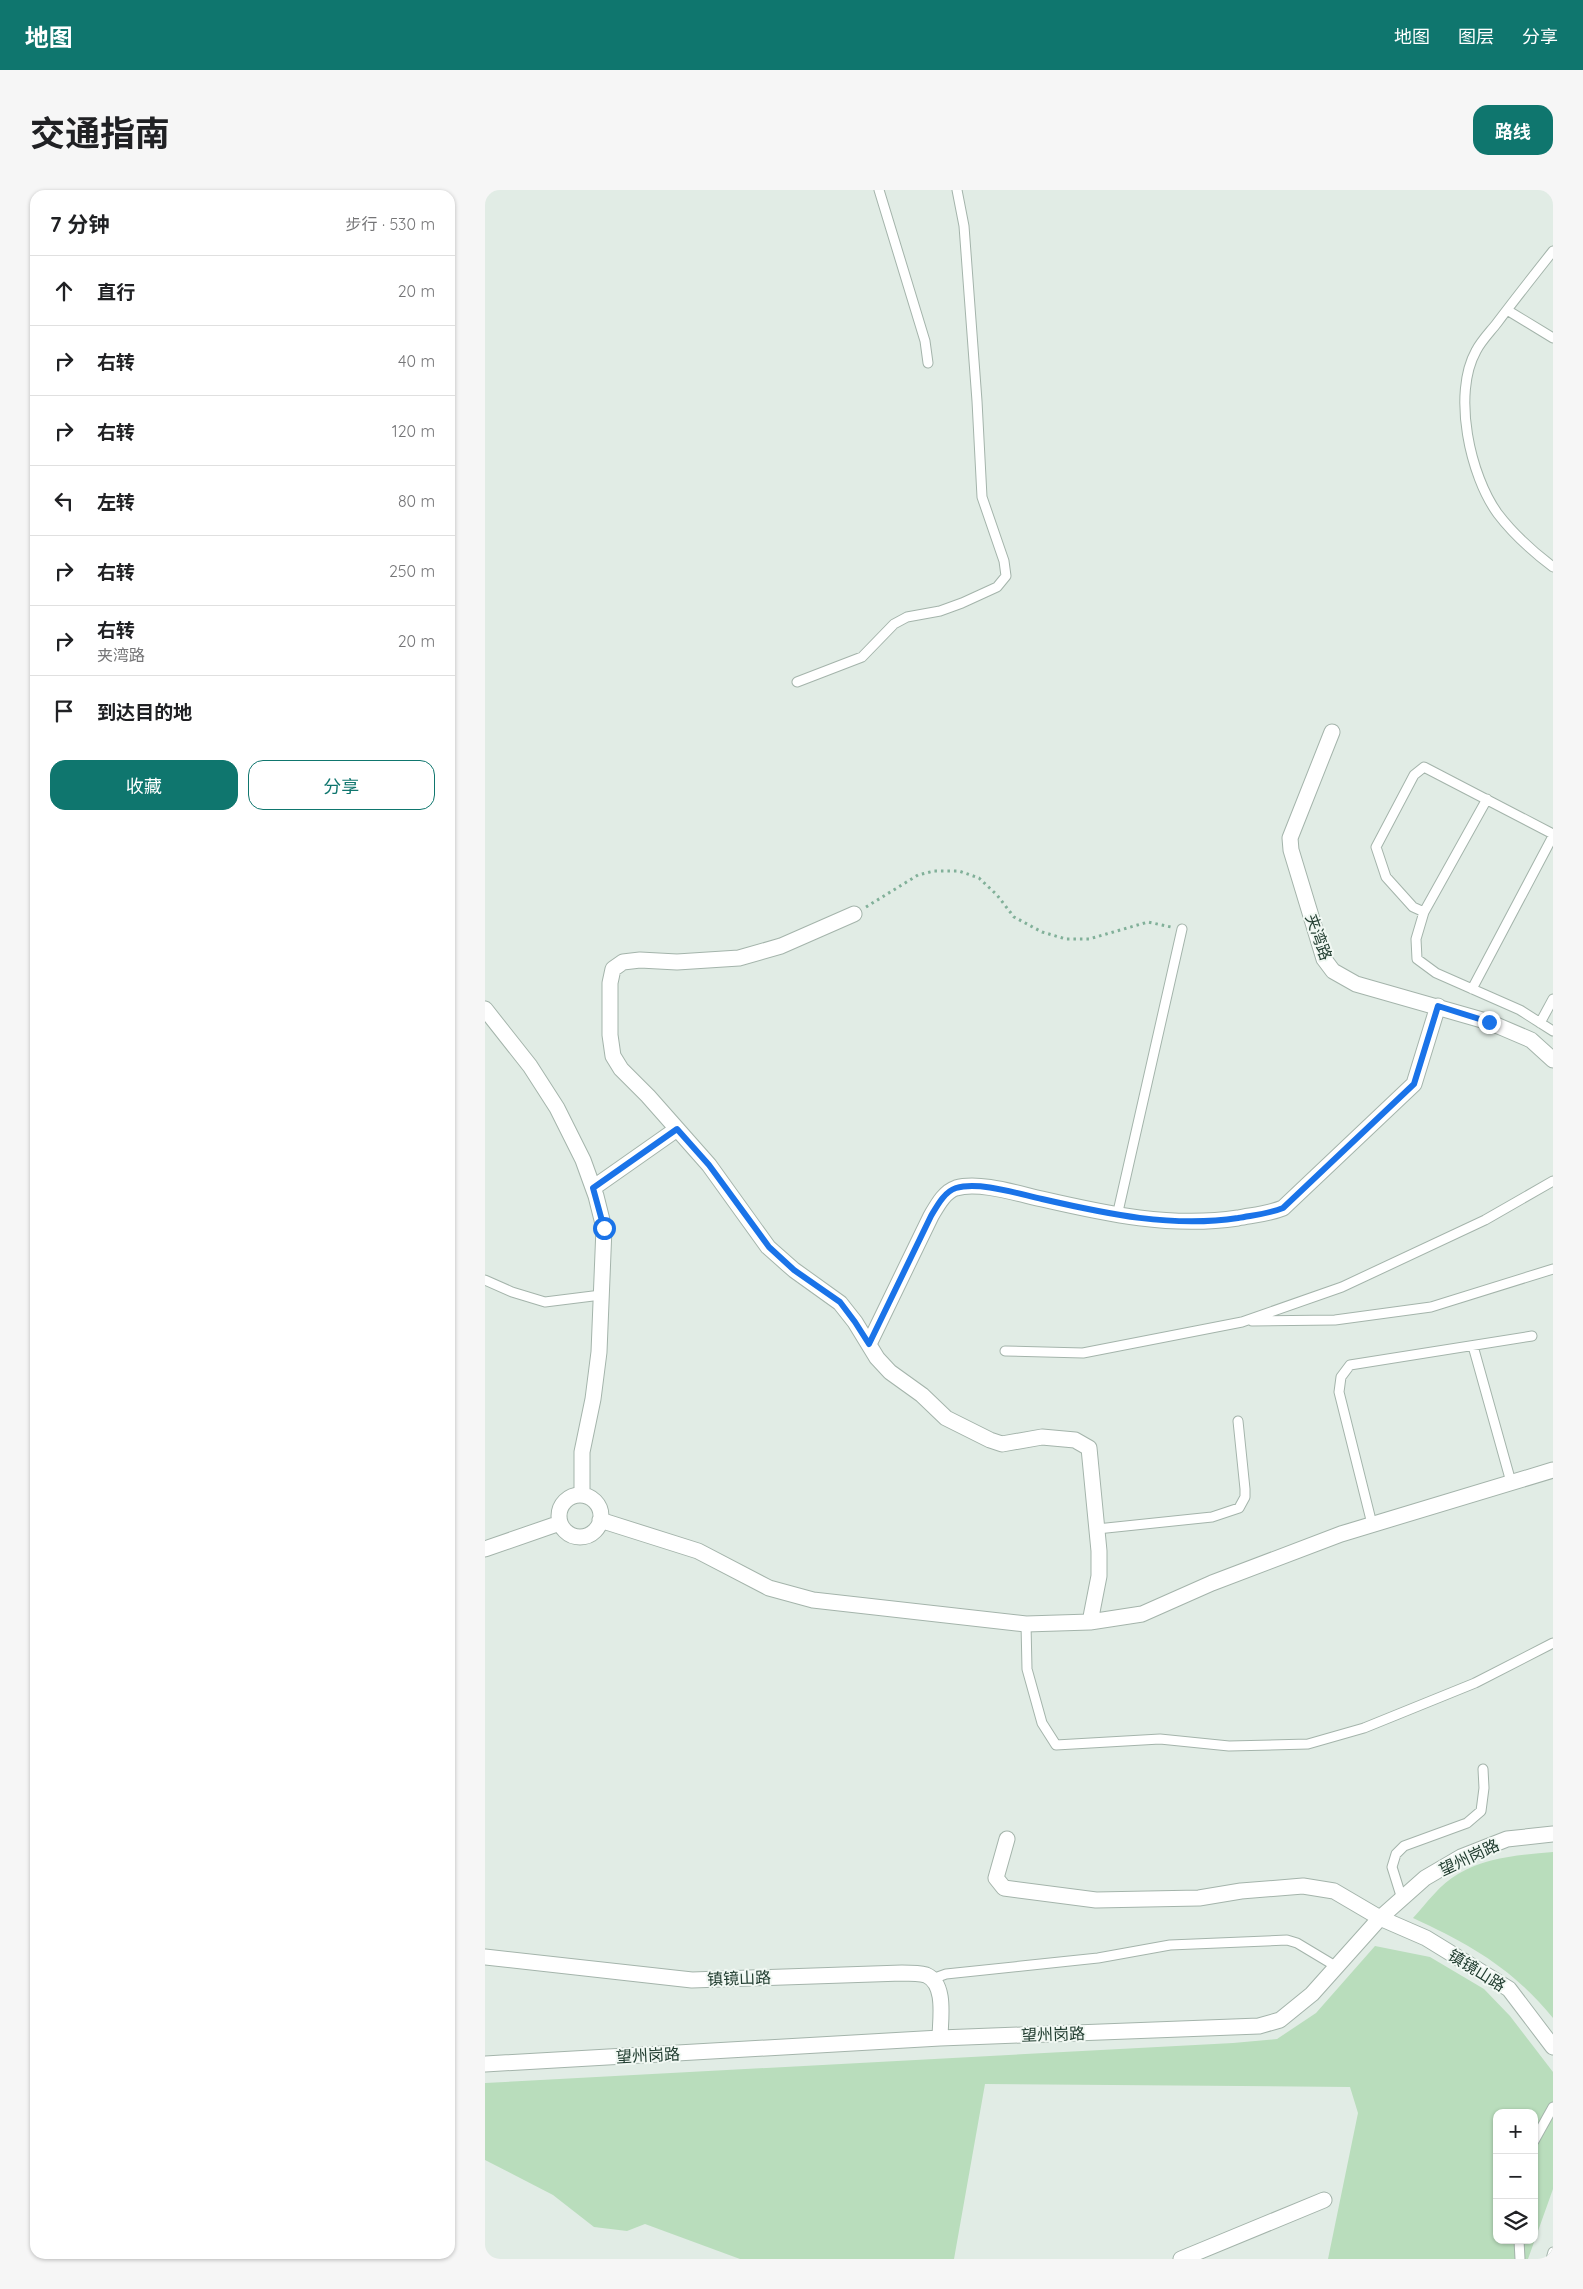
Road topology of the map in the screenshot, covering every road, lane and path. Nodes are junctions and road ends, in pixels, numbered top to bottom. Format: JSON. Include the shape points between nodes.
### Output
{"nodes":[{"id":1,"x":879,"y":190,"type":"edge"},
{"id":2,"x":957,"y":190,"type":"edge"},
{"id":3,"x":1553,"y":251,"type":"edge"},
{"id":4,"x":1507,"y":310,"type":"junction"},
{"id":5,"x":1553,"y":338,"type":"edge"},
{"id":6,"x":928,"y":363,"type":"dead end"},
{"id":7,"x":1553,"y":567,"type":"edge"},
{"id":8,"x":797,"y":682,"type":"dead end"},
{"id":9,"x":1332,"y":732,"type":"dead end"},
{"id":10,"x":1487,"y":799,"type":"junction"},
{"id":11,"x":1553,"y":835,"type":"edge"},
{"id":12,"x":1424,"y":912,"type":"junction"},
{"id":13,"x":854,"y":914,"type":"joint"},
{"id":14,"x":1182,"y":929,"type":"joint"},
{"id":15,"x":1471,"y":989,"type":"junction"},
{"id":16,"x":1553,"y":999,"type":"edge"},
{"id":17,"x":1438,"y":1006,"type":"junction"},
{"id":18,"x":485,"y":1009,"type":"edge"},
{"id":19,"x":1541,"y":1023,"type":"junction"},
{"id":20,"x":1553,"y":1030,"type":"edge"},
{"id":21,"x":1553,"y":1060,"type":"edge"},
{"id":22,"x":677,"y":1129,"type":"junction"},
{"id":23,"x":1553,"y":1182,"type":"edge"},
{"id":24,"x":593,"y":1188,"type":"junction"},
{"id":25,"x":1117,"y":1216,"type":"junction"},
{"id":26,"x":1553,"y":1269,"type":"edge"},
{"id":27,"x":485,"y":1280,"type":"edge"},
{"id":28,"x":601,"y":1295,"type":"junction"},
{"id":29,"x":1242,"y":1322,"type":"junction"},
{"id":30,"x":1532,"y":1336,"type":"dead end"},
{"id":31,"x":869,"y":1344,"type":"junction"},
{"id":32,"x":1473,"y":1346,"type":"junction"},
{"id":33,"x":1005,"y":1351,"type":"dead end"},
{"id":34,"x":1238,"y":1421,"type":"dead end"},
{"id":35,"x":1553,"y":1470,"type":"edge"},
{"id":36,"x":1511,"y":1482,"type":"junction"},
{"id":37,"x":582,"y":1495,"type":"junction"},
{"id":38,"x":600,"y":1520,"type":"junction"},
{"id":39,"x":560,"y":1523,"type":"junction"},
{"id":40,"x":1372,"y":1524,"type":"junction"},
{"id":41,"x":1097,"y":1529,"type":"junction"},
{"id":42,"x":485,"y":1549,"type":"edge"},
{"id":43,"x":1089,"y":1622,"type":"junction"},
{"id":44,"x":1026,"y":1624,"type":"junction"},
{"id":45,"x":1553,"y":1643,"type":"edge"},
{"id":46,"x":1483,"y":1769,"type":"dead end"},
{"id":47,"x":1553,"y":1834,"type":"edge"},
{"id":48,"x":1007,"y":1839,"type":"dead end"},
{"id":49,"x":1402,"y":1899,"type":"junction"},
{"id":50,"x":1380,"y":1918,"type":"junction"},
{"id":51,"x":485,"y":1957,"type":"edge"},
{"id":52,"x":1337,"y":1967,"type":"junction"},
{"id":53,"x":932,"y":1979,"type":"junction"},
{"id":54,"x":940,"y":2038,"type":"junction"},
{"id":55,"x":1553,"y":2048,"type":"edge"},
{"id":56,"x":485,"y":2064,"type":"edge"},
{"id":57,"x":1553,"y":2107,"type":"edge"},
{"id":58,"x":1538,"y":2134,"type":"edge"},
{"id":59,"x":1324,"y":2200,"type":"dead end"},
{"id":60,"x":1519,"y":2244,"type":"edge"},
{"id":61,"x":1553,"y":2252,"type":"edge"},
{"id":62,"x":1181,"y":2259,"type":"edge"},
{"id":63,"x":1520,"y":2259,"type":"edge"},
{"id":64,"x":1551,"y":2259,"type":"edge"}],
"edges":[{"from":1,"to":6,"type":"lane","via":[[925,341]]},
{"from":2,"to":8,"type":"lane","via":[[964,226],[982,497],[1006,576],[997,587],[962,603],[907,617],[894,624],[862,657]]},
{"from":3,"to":4,"type":"lane"},
{"from":4,"to":5,"type":"lane"},
{"from":4,"to":7,"type":"lane","via":[[1476,351],[1465,382],[1465,418],[1481,481],[1497,513],[1524,544]]},
{"from":9,"to":17,"type":"street","name":"夹湾路","via":[[1290,838],[1323,959],[1333,971],[1356,984]]},
{"from":10,"to":11,"type":"lane"},
{"from":10,"to":12,"type":"lane"},
{"from":10,"to":12,"type":"lane","via":[[1425,767],[1414,775],[1376,847],[1386,877],[1413,907]]},
{"from":11,"to":15,"type":"lane"},
{"from":12,"to":15,"type":"lane","via":[[1416,939],[1417,959],[1436,973]]},
{"from":13,"to":14,"type":"path","via":[[919,875],[959,871],[979,878],[1014,917],[1042,932],[1066,939],[1089,939],[1148,922]]},
{"from":13,"to":22,"type":"street","via":[[781,946],[739,958],[677,962],[640,960],[623,962],[613,969],[610,1035],[613,1056],[621,1070]]},
{"from":14,"to":25,"type":"lane"},
{"from":15,"to":19,"type":"lane","via":[[1520,1010]]},
{"from":16,"to":19,"type":"lane"},
{"from":17,"to":21,"type":"street","name":"夹湾路","via":[[1531,1040]]},
{"from":17,"to":25,"type":"street","via":[[1414,1084],[1283,1208],[1222,1220],[1162,1221]]},
{"from":18,"to":24,"type":"street","via":[[530,1066],[557,1108]]},
{"from":19,"to":20,"type":"lane"},
{"from":22,"to":24,"type":"street"},
{"from":22,"to":31,"type":"street","via":[[709,1165],[769,1247],[794,1270],[840,1302]]},
{"from":23,"to":29,"type":"lane","via":[[1485,1220],[1342,1287]]},
{"from":24,"to":28,"type":"street","via":[[604,1228]]},
{"from":25,"to":31,"type":"street","via":[[985,1186],[956,1188],[943,1198],[931,1216]]},
{"from":26,"to":29,"type":"lane","via":[[1431,1307],[1335,1320]]},
{"from":27,"to":28,"type":"lane","via":[[545,1302]]},
{"from":28,"to":37,"type":"street","via":[[598,1371],[581,1452]]},
{"from":29,"to":33,"type":"lane","via":[[1083,1353]]},
{"from":30,"to":32,"type":"lane"},
{"from":31,"to":41,"type":"street","via":[[890,1372],[946,1418],[982,1437],[1003,1444],[1042,1437],[1075,1440],[1089,1448]]},
{"from":32,"to":36,"type":"lane"},
{"from":32,"to":40,"type":"lane","via":[[1350,1365],[1341,1377],[1339,1392]]},
{"from":34,"to":41,"type":"lane","via":[[1245,1497],[1239,1508],[1212,1517]]},
{"from":35,"to":36,"type":"street"},
{"from":36,"to":40,"type":"street"},
{"from":37,"to":38,"type":"street","via":[[595,1501]]},
{"from":37,"to":39,"type":"street","via":[[568,1498],[563,1503]]},
{"from":38,"to":39,"type":"street","via":[[593,1532],[581,1537],[569,1534]]},
{"from":38,"to":44,"type":"street","via":[[698,1551],[769,1588],[813,1600]]},
{"from":39,"to":42,"type":"street"},
{"from":40,"to":43,"type":"street","via":[[1221,1580],[1142,1614]]},
{"from":41,"to":43,"type":"street","via":[[1099,1576]]},
{"from":43,"to":44,"type":"street"},
{"from":44,"to":45,"type":"lane","via":[[1027,1669],[1042,1723],[1056,1745],[1160,1739],[1229,1746],[1308,1744],[1364,1728],[1449,1693]]},
{"from":46,"to":49,"type":"lane","via":[[1481,1811],[1467,1823],[1404,1846],[1396,1854],[1392,1867]]},
{"from":47,"to":49,"type":"street","name":"望州岗路","via":[[1507,1839],[1461,1857],[1425,1878]]},
{"from":48,"to":50,"type":"street","name":"镇镜山路","via":[[996,1878],[1004,1888],[1096,1900],[1199,1898],[1303,1886],[1334,1891]]},
{"from":49,"to":50,"type":"street","name":"望州岗路"},
{"from":50,"to":52,"type":"street","name":"望州岗路"},
{"from":50,"to":55,"type":"street","name":"镇镜山路","via":[[1426,1938],[1509,1989]]},
{"from":51,"to":53,"type":"street","name":"镇镜山路","via":[[692,1980],[902,1972]]},
{"from":52,"to":53,"type":"lane","via":[[1287,1940],[1218,1942],[1170,1945],[1098,1958],[946,1974]]},
{"from":52,"to":54,"type":"street","name":"望州岗路","via":[[1280,2020],[1259,2026]]},
{"from":53,"to":54,"type":"street","via":[[937,1984],[939,1995]]},
{"from":54,"to":56,"type":"street","name":"望州岗路"},
{"from":57,"to":58,"type":"lane"},
{"from":59,"to":62,"type":"street"},
{"from":60,"to":63,"type":"lane"},
{"from":61,"to":64,"type":"lane"}]}
